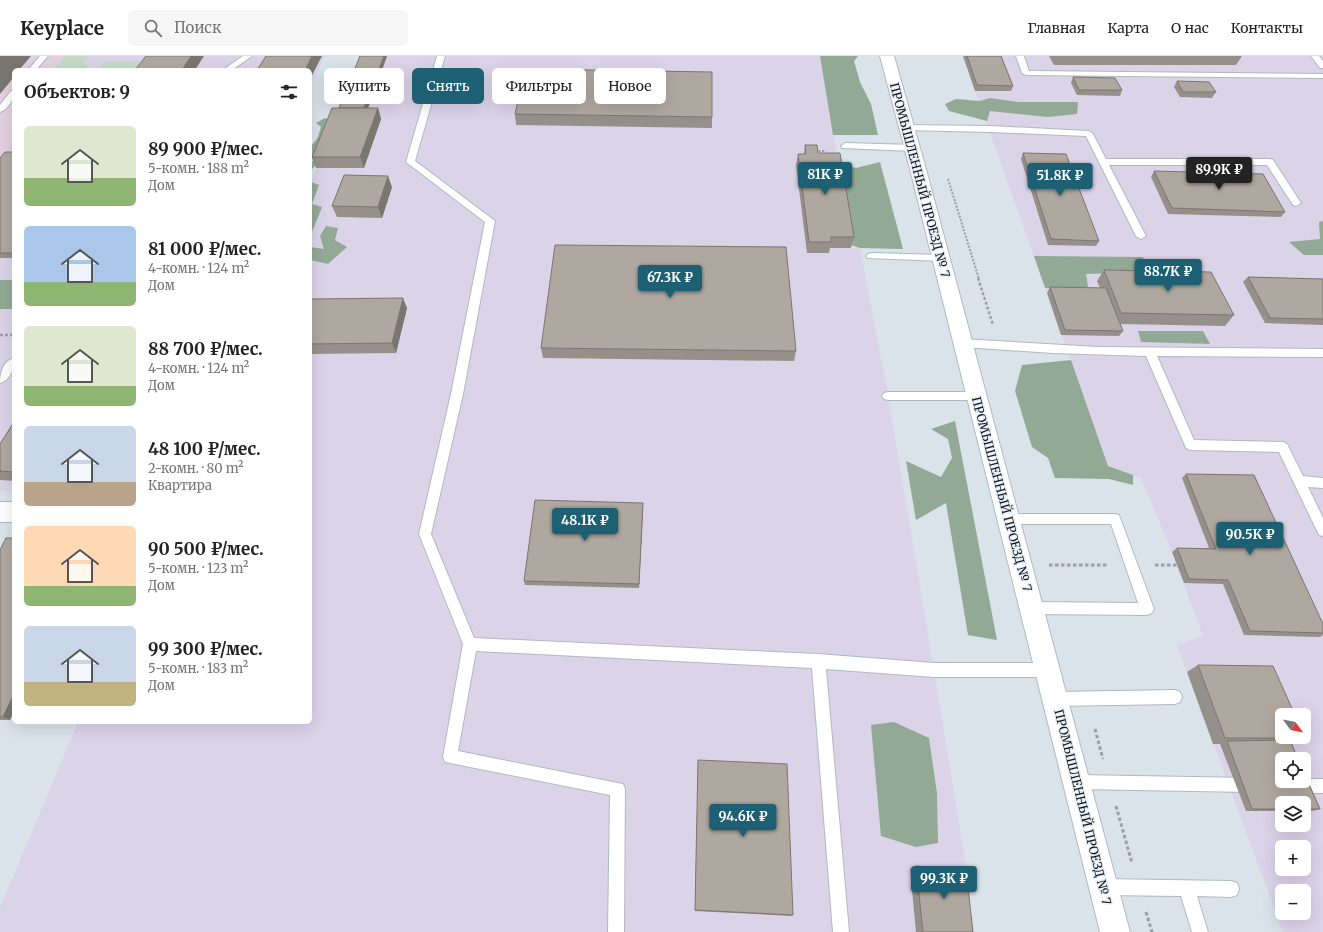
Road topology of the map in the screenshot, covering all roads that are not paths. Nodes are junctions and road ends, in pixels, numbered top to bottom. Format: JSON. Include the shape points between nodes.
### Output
{"nodes":[{"id":1,"x":44,"y":56,"type":"edge"},
{"id":2,"x":248,"y":56,"type":"edge"},
{"id":3,"x":441,"y":56,"type":"edge"},
{"id":4,"x":887,"y":56,"type":"edge"},
{"id":5,"x":1020,"y":56,"type":"edge"},
{"id":6,"x":1315,"y":56,"type":"edge"},
{"id":7,"x":1323,"y":66,"type":"edge"},
{"id":8,"x":34,"y":68,"type":"edge"},
{"id":9,"x":230,"y":68,"type":"edge"},
{"id":10,"x":1323,"y":76,"type":"edge"},
{"id":11,"x":12,"y":95,"type":"edge"},
{"id":12,"x":0,"y":110,"type":"edge"},
{"id":13,"x":910,"y":138,"type":"junction"},
{"id":14,"x":845,"y":146,"type":"dead end"},
{"id":15,"x":1103,"y":162,"type":"junction"},
{"id":16,"x":1296,"y":203,"type":"dead end"},
{"id":17,"x":1141,"y":236,"type":"dead end"},
{"id":18,"x":871,"y":256,"type":"dead end"},
{"id":19,"x":941,"y":258,"type":"junction"},
{"id":20,"x":963,"y":344,"type":"junction"},
{"id":21,"x":1150,"y":352,"type":"junction"},
{"id":22,"x":1323,"y":353,"type":"edge"},
{"id":23,"x":12,"y":365,"type":"edge"},
{"id":24,"x":0,"y":380,"type":"edge"},
{"id":25,"x":888,"y":396,"type":"dead end"},
{"id":26,"x":977,"y":396,"type":"junction"},
{"id":27,"x":1299,"y":480,"type":"junction"},
{"id":28,"x":1323,"y":483,"type":"edge"},
{"id":29,"x":0,"y":512,"type":"edge"},
{"id":30,"x":12,"y":512,"type":"edge"},
{"id":31,"x":1009,"y":519,"type":"junction"},
{"id":32,"x":1323,"y":531,"type":"edge"},
{"id":33,"x":1032,"y":608,"type":"junction"},
{"id":34,"x":470,"y":644,"type":"junction"},
{"id":35,"x":818,"y":661,"type":"junction"},
{"id":36,"x":1048,"y":670,"type":"junction"},
{"id":37,"x":1175,"y":697,"type":"dead end"},
{"id":38,"x":1055,"y":699,"type":"junction"},
{"id":39,"x":1076,"y":782,"type":"junction"},
{"id":40,"x":1268,"y":786,"type":"edge"},
{"id":41,"x":1311,"y":786,"type":"edge"},
{"id":42,"x":1323,"y":786,"type":"edge"},
{"id":43,"x":1103,"y":887,"type":"junction"},
{"id":44,"x":1186,"y":888,"type":"junction"},
{"id":45,"x":1231,"y":889,"type":"dead end"},
{"id":46,"x":616,"y":932,"type":"edge"},
{"id":47,"x":841,"y":932,"type":"edge"},
{"id":48,"x":1115,"y":932,"type":"edge"},
{"id":49,"x":1200,"y":932,"type":"edge"}],
"edges":[{"from":1,"to":8,"type":"lane"},
{"from":2,"to":9,"type":"lane"},
{"from":3,"to":34,"type":"lane","via":[[410,162],[490,221],[468,340],[425,534]]},
{"from":4,"to":13,"type":"street","name":"ПРОМЫШЛЕННЫЙ ПРОЕЗД № 7"},
{"from":5,"to":10,"type":"lane","via":[[1026,73]]},
{"from":6,"to":7,"type":"lane"},
{"from":11,"to":12,"type":"lane"},
{"from":13,"to":14,"type":"lane"},
{"from":13,"to":15,"type":"lane","via":[[990,129],[1089,134]]},
{"from":13,"to":19,"type":"street","name":"ПРОМЫШЛЕННЫЙ ПРОЕЗД № 7"},
{"from":15,"to":16,"type":"lane","via":[[1270,162]]},
{"from":15,"to":17,"type":"lane"},
{"from":18,"to":19,"type":"lane"},
{"from":19,"to":20,"type":"street","name":"ПРОМЫШЛЕННЫЙ ПРОЕЗД № 7"},
{"from":20,"to":21,"type":"lane"},
{"from":20,"to":26,"type":"street","name":"ПРОМЫШЛЕННЫЙ ПРОЕЗД № 7"},
{"from":21,"to":22,"type":"lane"},
{"from":21,"to":27,"type":"lane","via":[[1190,445],[1283,447]]},
{"from":23,"to":24,"type":"lane"},
{"from":25,"to":26,"type":"lane"},
{"from":26,"to":31,"type":"street","name":"ПРОМЫШЛЕННЫЙ ПРОЕЗД № 7"},
{"from":27,"to":28,"type":"lane"},
{"from":27,"to":32,"type":"lane"},
{"from":29,"to":30,"type":"street"},
{"from":31,"to":33,"type":"street","name":"ПРОМЫШЛЕННЫЙ ПРОЕЗД № 7"},
{"from":31,"to":33,"type":"lane","via":[[1115,519],[1147,609]]},
{"from":33,"to":36,"type":"street","name":"ПРОМЫШЛЕННЫЙ ПРОЕЗД № 7"},
{"from":34,"to":35,"type":"lane"},
{"from":34,"to":46,"type":"lane","via":[[450,757],[618,789]]},
{"from":35,"to":36,"type":"lane","via":[[934,670]]},
{"from":35,"to":47,"type":"lane"},
{"from":36,"to":38,"type":"street","name":"ПРОМЫШЛЕННЫЙ ПРОЕЗД № 7"},
{"from":37,"to":38,"type":"lane"},
{"from":38,"to":39,"type":"street","name":"ПРОМЫШЛЕННЫЙ ПРОЕЗД № 7"},
{"from":39,"to":40,"type":"lane"},
{"from":39,"to":43,"type":"street","name":"ПРОМЫШЛЕННЫЙ ПРОЕЗД № 7"},
{"from":41,"to":42,"type":"lane"},
{"from":43,"to":44,"type":"lane"},
{"from":43,"to":48,"type":"street","name":"ПРОМЫШЛЕННЫЙ ПРОЕЗД № 7"},
{"from":44,"to":45,"type":"lane"},
{"from":44,"to":49,"type":"lane"}]}
